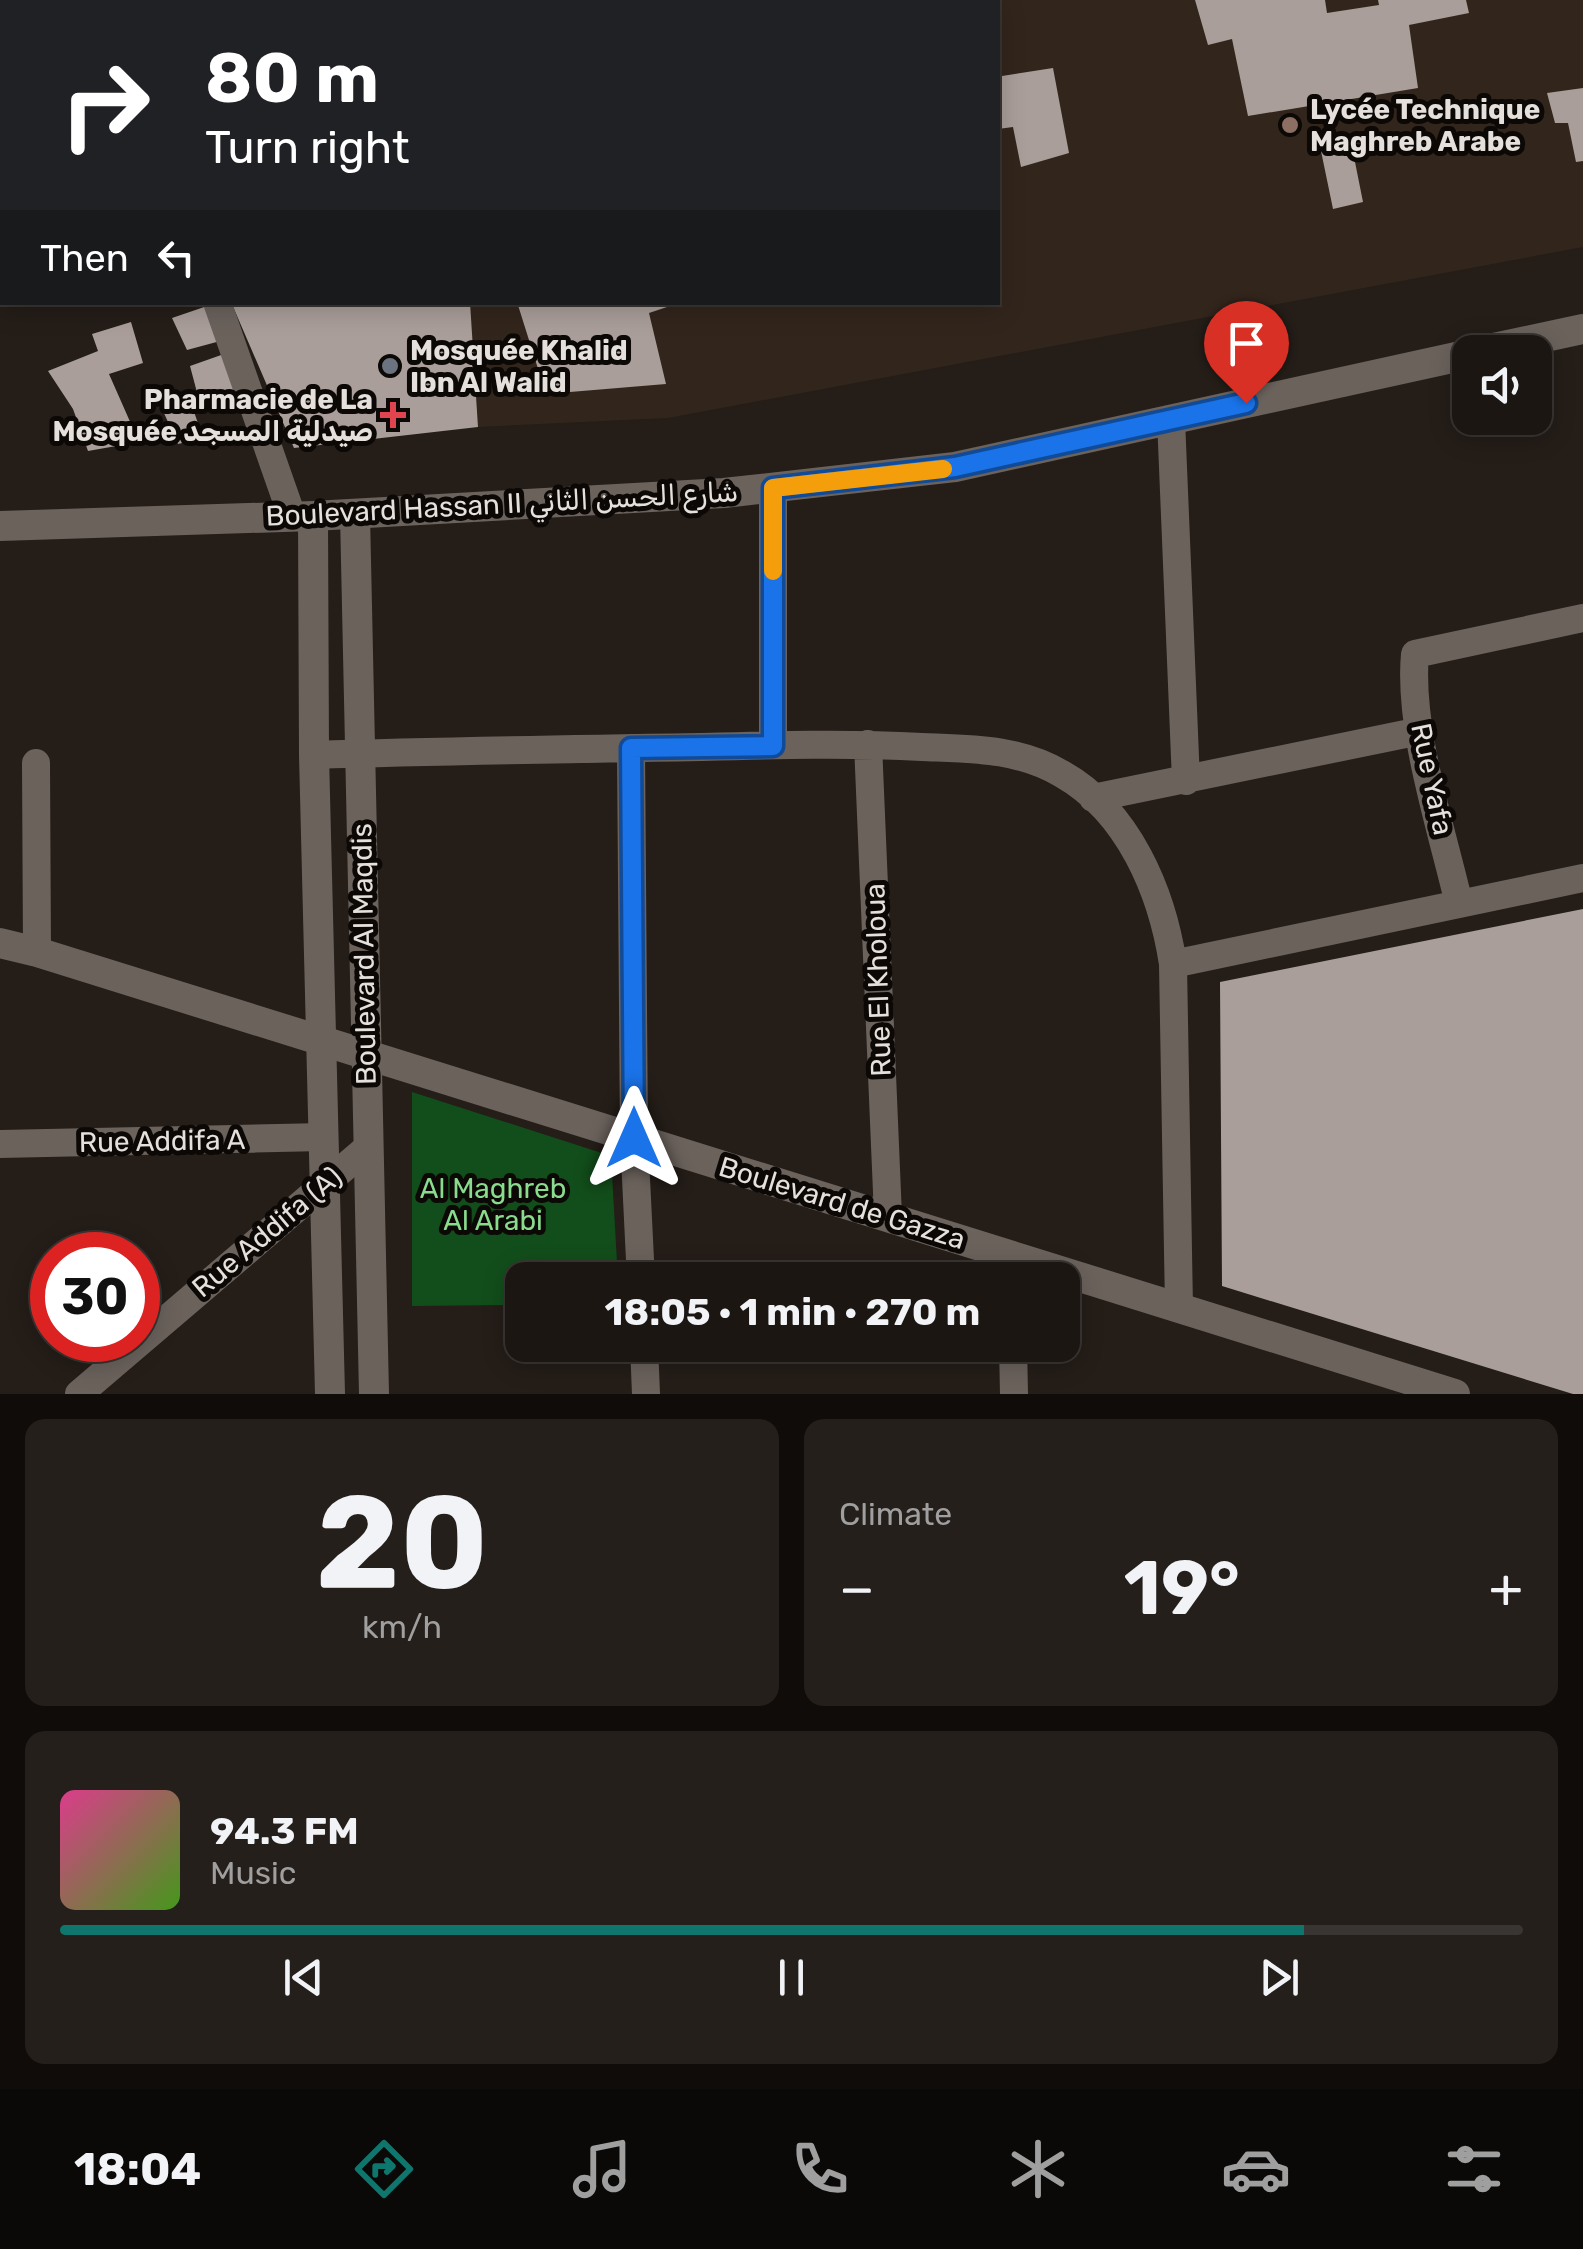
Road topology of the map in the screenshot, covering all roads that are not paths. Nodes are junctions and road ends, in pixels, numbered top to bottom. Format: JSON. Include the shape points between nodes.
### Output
{"nodes":[{"id":1,"x":218,"y":305,"type":"edge"},
{"id":2,"x":1583,"y":329,"type":"edge"},
{"id":3,"x":1552,"y":336,"type":"edge"},
{"id":4,"x":1452,"y":358,"type":"edge"},
{"id":5,"x":1171,"y":420,"type":"junction"},
{"id":6,"x":773,"y":488,"type":"junction"},
{"id":7,"x":355,"y":514,"type":"junction"},
{"id":8,"x":302,"y":516,"type":"junction"},
{"id":9,"x":0,"y":526,"type":"edge"},
{"id":10,"x":1583,"y":618,"type":"edge"},
{"id":11,"x":1420,"y":730,"type":"junction"},
{"id":12,"x":868,"y":744,"type":"junction"},
{"id":13,"x":773,"y":746,"type":"junction"},
{"id":14,"x":631,"y":748,"type":"junction"},
{"id":15,"x":362,"y":753,"type":"junction"},
{"id":16,"x":314,"y":755,"type":"junction"},
{"id":17,"x":36,"y":763,"type":"dead end"},
{"id":18,"x":1186,"y":781,"type":"junction"},
{"id":19,"x":1093,"y":798,"type":"junction"},
{"id":20,"x":1583,"y":878,"type":"edge"},
{"id":21,"x":1459,"y":904,"type":"junction"},
{"id":22,"x":0,"y":943,"type":"edge"},
{"id":23,"x":37,"y":952,"type":"junction"},
{"id":24,"x":1172,"y":964,"type":"junction"},
{"id":25,"x":322,"y":1043,"type":"junction"},
{"id":26,"x":365,"y":1056,"type":"junction"},
{"id":27,"x":324,"y":1136,"type":"junction"},
{"id":28,"x":634,"y":1138,"type":"junction"},
{"id":29,"x":0,"y":1144,"type":"edge"},
{"id":30,"x":366,"y":1149,"type":"junction"},
{"id":31,"x":324,"y":1182,"type":"junction"},
{"id":32,"x":888,"y":1216,"type":"junction"},
{"id":33,"x":640,"y":1262,"type":"edge"},
{"id":34,"x":999,"y":1262,"type":"edge"},
{"id":35,"x":1080,"y":1284,"type":"edge"},
{"id":36,"x":1178,"y":1308,"type":"junction"},
{"id":37,"x":645,"y":1362,"type":"edge"},
{"id":38,"x":1013,"y":1362,"type":"edge"},
{"id":39,"x":1380,"y":1382,"type":"edge"},
{"id":40,"x":78,"y":1394,"type":"edge"},
{"id":41,"x":330,"y":1394,"type":"edge"},
{"id":42,"x":374,"y":1394,"type":"edge"},
{"id":43,"x":646,"y":1394,"type":"edge"},
{"id":44,"x":1014,"y":1394,"type":"edge"},
{"id":45,"x":1455,"y":1394,"type":"edge"}],
"edges":[{"from":1,"to":8,"type":"street"},
{"from":2,"to":3,"type":"main road","name":"Boulevard Hassan II شارع الحسن الثاني"},
{"from":4,"to":5,"type":"main road","name":"Boulevard Hassan II شارع الحسن الثاني"},
{"from":5,"to":6,"type":"main road","name":"Boulevard Hassan II شارع الحسن الثاني","via":[[955,467]]},
{"from":5,"to":18,"type":"street"},
{"from":6,"to":7,"type":"main road","name":"Boulevard Hassan II شارع الحسن الثاني"},
{"from":6,"to":13,"type":"street"},
{"from":7,"to":8,"type":"main road","name":"Boulevard Hassan II شارع الحسن الثاني"},
{"from":7,"to":15,"type":"main road","name":"Boulevard Al Maqdis"},
{"from":8,"to":9,"type":"main road","name":"Boulevard Hassan II شارع الحسن الثاني"},
{"from":8,"to":16,"type":"main road","name":"Boulevard Al Maqdis"},
{"from":10,"to":11,"type":"street","name":"Rue Yafa","via":[[1416,654]]},
{"from":11,"to":18,"type":"street"},
{"from":11,"to":21,"type":"street","name":"Rue Yafa"},
{"from":12,"to":13,"type":"street"},
{"from":12,"to":19,"type":"street","via":[[1023,756],[1065,775]]},
{"from":12,"to":32,"type":"street","name":"Rue El Kholoua"},
{"from":13,"to":14,"type":"street"},
{"from":14,"to":15,"type":"street"},
{"from":14,"to":28,"type":"street"},
{"from":15,"to":16,"type":"street"},
{"from":15,"to":26,"type":"main road","name":"Boulevard Al Maqdis"},
{"from":16,"to":25,"type":"main road","name":"Boulevard Al Maqdis"},
{"from":17,"to":23,"type":"street"},
{"from":18,"to":19,"type":"street"},
{"from":19,"to":24,"type":"street","via":[[1145,868],[1165,916]]},
{"from":20,"to":21,"type":"street"},
{"from":21,"to":24,"type":"street"},
{"from":22,"to":23,"type":"main road","name":"Boulevard de Gazza"},
{"from":23,"to":25,"type":"main road","name":"Boulevard de Gazza"},
{"from":24,"to":36,"type":"street"},
{"from":25,"to":26,"type":"main road","name":"Boulevard de Gazza"},
{"from":25,"to":27,"type":"main road","name":"Boulevard Al Maqdis"},
{"from":26,"to":28,"type":"main road","name":"Boulevard de Gazza"},
{"from":26,"to":30,"type":"main road","name":"Boulevard Al Maqdis"},
{"from":27,"to":29,"type":"street","name":"Rue Addifa A"},
{"from":27,"to":31,"type":"main road","name":"Boulevard Al Maqdis"},
{"from":28,"to":32,"type":"main road","name":"Boulevard de Gazza"},
{"from":28,"to":33,"type":"street"},
{"from":30,"to":31,"type":"street","name":"Rue Addifa (A)"},
{"from":30,"to":42,"type":"main road","name":"Boulevard Al Maqdis"},
{"from":31,"to":40,"type":"street","name":"Rue Addifa (A)"},
{"from":31,"to":41,"type":"main road","name":"Boulevard Al Maqdis"},
{"from":32,"to":34,"type":"main road","name":"Boulevard de Gazza"},
{"from":35,"to":36,"type":"main road","name":"Boulevard de Gazza"},
{"from":36,"to":39,"type":"main road","name":"Boulevard de Gazza"},
{"from":37,"to":43,"type":"street"},
{"from":38,"to":44,"type":"street"},
{"from":39,"to":45,"type":"main road","name":"Boulevard de Gazza"}]}
